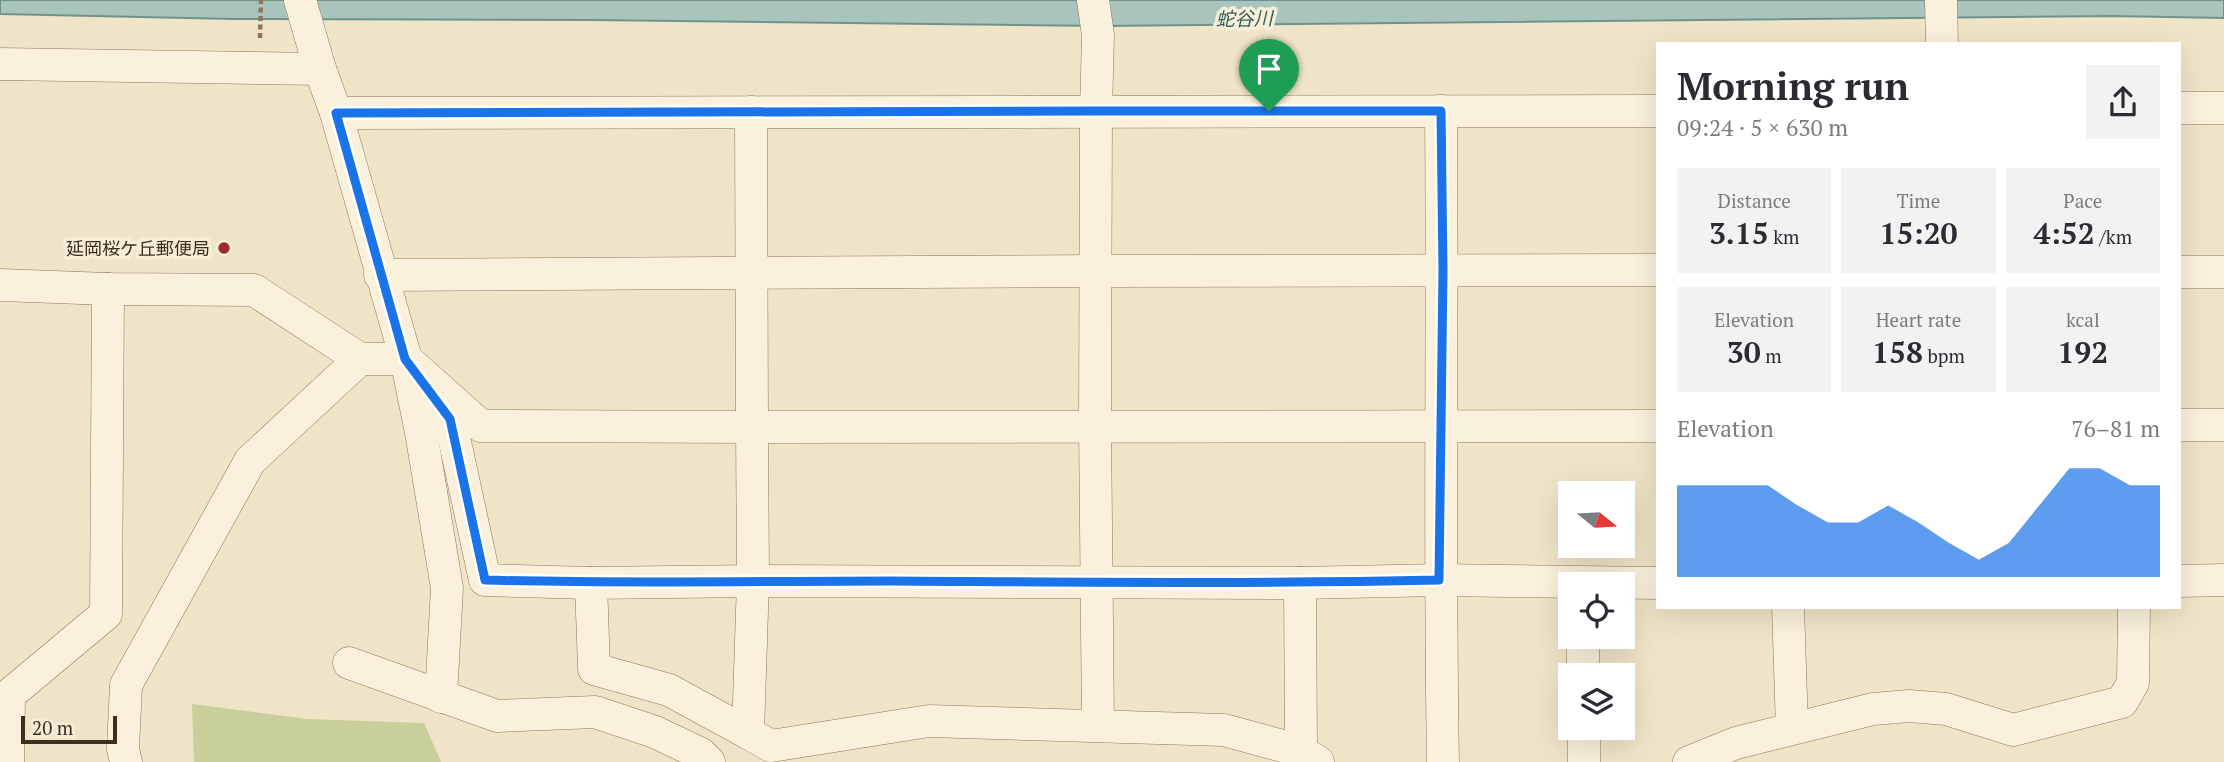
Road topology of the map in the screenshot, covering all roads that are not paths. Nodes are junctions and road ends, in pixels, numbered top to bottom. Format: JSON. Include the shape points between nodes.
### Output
{"nodes":[{"id":1,"x":300,"y":0,"type":"edge"},
{"id":2,"x":1093,"y":0,"type":"edge"},
{"id":3,"x":1941,"y":0,"type":"edge"},
{"id":4,"x":1942,"y":38,"type":"edge"},
{"id":5,"x":0,"y":64,"type":"edge"},
{"id":6,"x":320,"y":69,"type":"junction"},
{"id":7,"x":2181,"y":108,"type":"edge"},
{"id":8,"x":2224,"y":108,"type":"edge"},
{"id":9,"x":1096,"y":111,"type":"junction"},
{"id":10,"x":1441,"y":111,"type":"junction"},
{"id":11,"x":1656,"y":111,"type":"edge"},
{"id":12,"x":751,"y":112,"type":"junction"},
{"id":13,"x":336,"y":113,"type":"junction"},
{"id":14,"x":1097,"y":271,"type":"junction"},
{"id":15,"x":1443,"y":271,"type":"junction"},
{"id":16,"x":1656,"y":271,"type":"edge"},
{"id":17,"x":2181,"y":272,"type":"edge"},
{"id":18,"x":2224,"y":272,"type":"edge"},
{"id":19,"x":751,"y":274,"type":"junction"},
{"id":20,"x":380,"y":275,"type":"junction"},
{"id":21,"x":0,"y":285,"type":"edge"},
{"id":22,"x":108,"y":289,"type":"junction"},
{"id":23,"x":360,"y":359,"type":"junction"},
{"id":24,"x":405,"y":359,"type":"junction"},
{"id":25,"x":1441,"y":425,"type":"junction"},
{"id":26,"x":2181,"y":425,"type":"edge"},
{"id":27,"x":2224,"y":425,"type":"edge"},
{"id":28,"x":1095,"y":426,"type":"junction"},
{"id":29,"x":1656,"y":426,"type":"edge"},
{"id":30,"x":752,"y":427,"type":"junction"},
{"id":31,"x":1439,"y":580,"type":"junction"},
{"id":32,"x":2224,"y":580,"type":"edge"},
{"id":33,"x":753,"y":581,"type":"junction"},
{"id":34,"x":2181,"y":581,"type":"edge"},
{"id":35,"x":1097,"y":582,"type":"junction"},
{"id":36,"x":591,"y":583,"type":"junction"},
{"id":37,"x":1300,"y":583,"type":"junction"},
{"id":38,"x":1558,"y":583,"type":"edge"},
{"id":39,"x":1635,"y":583,"type":"edge"},
{"id":40,"x":1656,"y":583,"type":"edge"},
{"id":41,"x":1788,"y":609,"type":"edge"},
{"id":42,"x":2134,"y":609,"type":"edge"},
{"id":43,"x":349,"y":663,"type":"dead end"},
{"id":44,"x":441,"y":697,"type":"junction"},
{"id":45,"x":1098,"y":725,"type":"junction"},
{"id":46,"x":1792,"y":728,"type":"junction"},
{"id":47,"x":748,"y":733,"type":"junction"},
{"id":48,"x":1584,"y":740,"type":"edge"},
{"id":49,"x":1309,"y":756,"type":"edge"},
{"id":50,"x":8,"y":762,"type":"edge"},
{"id":51,"x":126,"y":762,"type":"edge"},
{"id":52,"x":709,"y":762,"type":"edge"},
{"id":53,"x":1443,"y":762,"type":"edge"},
{"id":54,"x":1584,"y":762,"type":"edge"},
{"id":55,"x":1689,"y":762,"type":"edge"}],
"edges":[{"from":1,"to":6,"type":"street"},
{"from":2,"to":9,"type":"street","via":[[1098,35]]},
{"from":3,"to":4,"type":"street"},
{"from":5,"to":6,"type":"street"},
{"from":6,"to":13,"type":"street"},
{"from":7,"to":8,"type":"street"},
{"from":9,"to":10,"type":"street"},
{"from":9,"to":12,"type":"street"},
{"from":9,"to":14,"type":"street"},
{"from":10,"to":11,"type":"street"},
{"from":10,"to":15,"type":"street"},
{"from":12,"to":13,"type":"street"},
{"from":12,"to":19,"type":"street"},
{"from":13,"to":20,"type":"street"},
{"from":14,"to":15,"type":"street"},
{"from":14,"to":19,"type":"street"},
{"from":14,"to":28,"type":"street"},
{"from":15,"to":16,"type":"street"},
{"from":15,"to":25,"type":"street"},
{"from":17,"to":18,"type":"street"},
{"from":19,"to":20,"type":"street"},
{"from":19,"to":30,"type":"street"},
{"from":20,"to":24,"type":"street"},
{"from":21,"to":22,"type":"street"},
{"from":22,"to":23,"type":"street","via":[[254,290]]},
{"from":22,"to":50,"type":"street","via":[[106,614],[9,695]]},
{"from":23,"to":24,"type":"street"},
{"from":23,"to":51,"type":"street","via":[[250,461],[126,685]]},
{"from":24,"to":30,"type":"street","via":[[481,426]]},
{"from":24,"to":36,"type":"street","via":[[450,419],[485,580]]},
{"from":24,"to":44,"type":"street","via":[[447,588]]},
{"from":25,"to":28,"type":"street"},
{"from":25,"to":29,"type":"street"},
{"from":25,"to":31,"type":"street"},
{"from":26,"to":27,"type":"street"},
{"from":28,"to":30,"type":"street"},
{"from":28,"to":35,"type":"street"},
{"from":30,"to":33,"type":"street"},
{"from":31,"to":37,"type":"street"},
{"from":31,"to":38,"type":"street"},
{"from":31,"to":53,"type":"street"},
{"from":32,"to":34,"type":"street"},
{"from":33,"to":35,"type":"street"},
{"from":33,"to":36,"type":"street"},
{"from":33,"to":47,"type":"street"},
{"from":35,"to":37,"type":"street"},
{"from":35,"to":45,"type":"street"},
{"from":36,"to":47,"type":"street","via":[[594,669],[669,690]]},
{"from":37,"to":49,"type":"street"},
{"from":39,"to":40,"type":"street"},
{"from":41,"to":46,"type":"street"},
{"from":42,"to":46,"type":"street","via":[[2133,683],[2122,702],[2013,730],[1946,709],[1909,706],[1873,709]]},
{"from":43,"to":44,"type":"street"},
{"from":44,"to":52,"type":"street","via":[[497,716],[595,712],[656,732]]},
{"from":45,"to":47,"type":"street","via":[[929,721],[771,746]]},
{"from":45,"to":49,"type":"street","via":[[1224,730]]},
{"from":46,"to":55,"type":"street"},
{"from":48,"to":54,"type":"street"}]}
